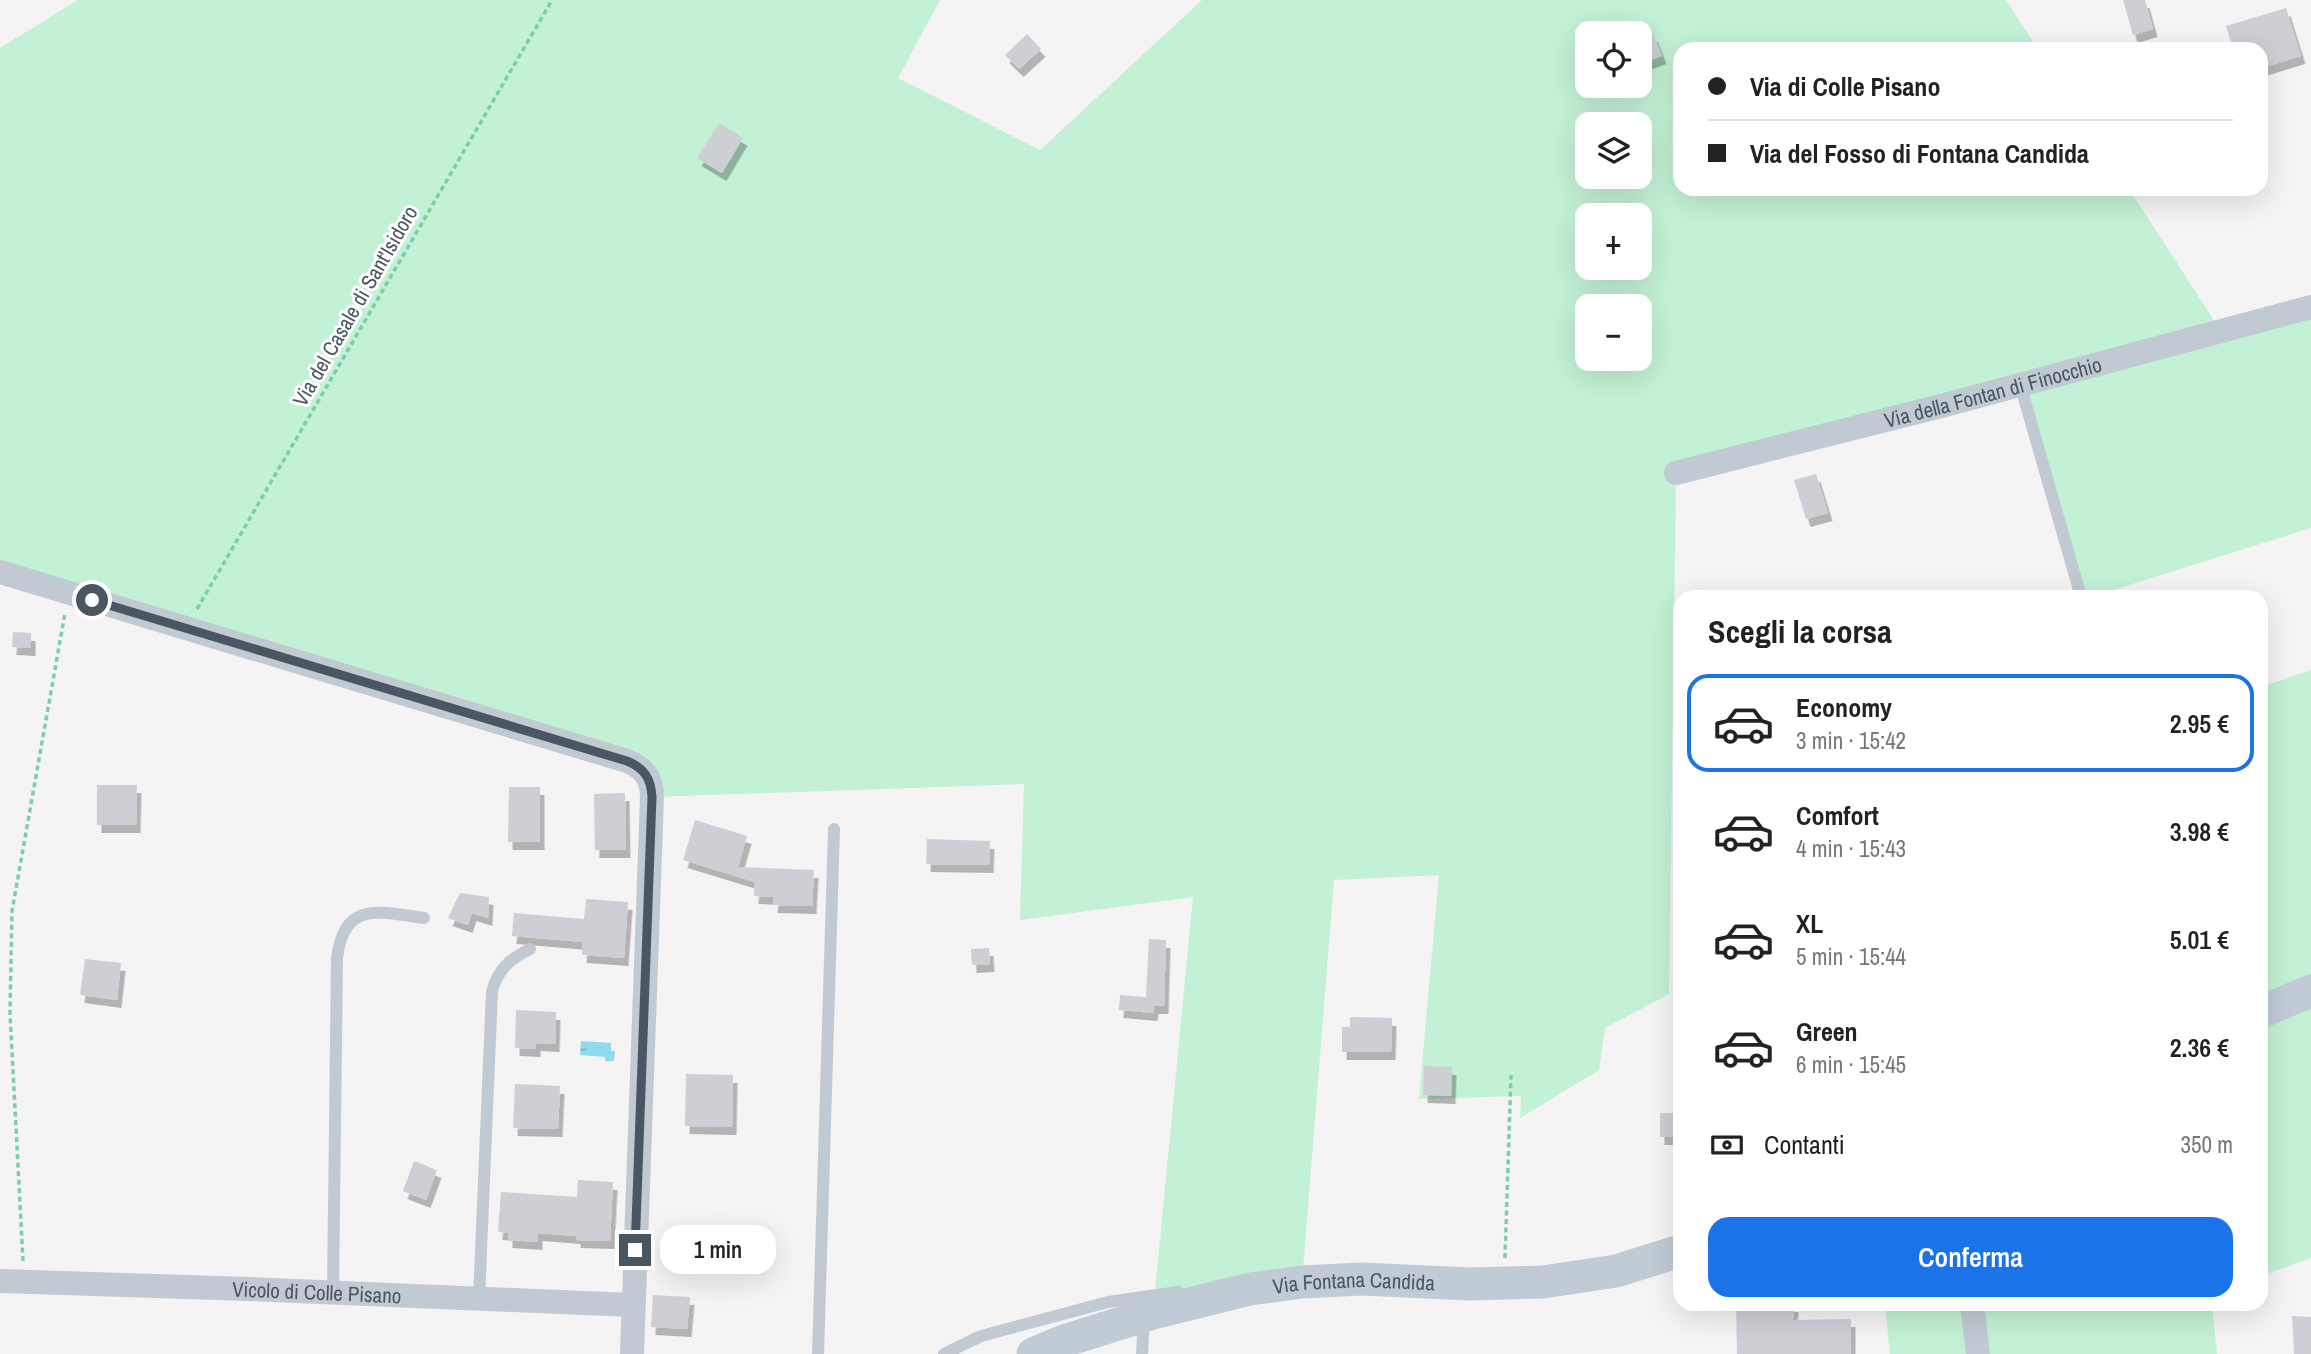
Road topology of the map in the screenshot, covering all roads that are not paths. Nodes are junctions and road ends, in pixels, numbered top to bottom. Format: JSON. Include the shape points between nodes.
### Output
{"nodes":[{"id":1,"x":2311,"y":307,"type":"edge"},
{"id":2,"x":2020,"y":384,"type":"junction"},
{"id":3,"x":1676,"y":473,"type":"dead end"},
{"id":4,"x":0,"y":572,"type":"edge"},
{"id":5,"x":2079,"y":590,"type":"edge"},
{"id":6,"x":834,"y":829,"type":"dead end"},
{"id":7,"x":424,"y":918,"type":"dead end"},
{"id":8,"x":530,"y":949,"type":"dead end"},
{"id":9,"x":2311,"y":991,"type":"edge"},
{"id":10,"x":2268,"y":1009,"type":"edge"},
{"id":11,"x":1673,"y":1254,"type":"edge"},
{"id":12,"x":12,"y":1281,"type":"edge"},
{"id":13,"x":332,"y":1292,"type":"junction"},
{"id":14,"x":1228,"y":1293,"type":"junction"},
{"id":15,"x":479,"y":1298,"type":"junction"},
{"id":16,"x":632,"y":1305,"type":"junction"},
{"id":17,"x":1973,"y":1311,"type":"edge"},
{"id":18,"x":1144,"y":1316,"type":"junction"},
{"id":19,"x":1057,"y":1347,"type":"edge"},
{"id":20,"x":632,"y":1354,"type":"edge"},
{"id":21,"x":818,"y":1354,"type":"edge"},
{"id":22,"x":944,"y":1354,"type":"edge"},
{"id":23,"x":1033,"y":1354,"type":"edge"},
{"id":24,"x":1142,"y":1354,"type":"edge"},
{"id":25,"x":1978,"y":1354,"type":"edge"}],
"edges":[{"from":1,"to":2,"type":"street","name":"Via della Fontan di Finocchio"},
{"from":2,"to":3,"type":"street","name":"Via della Fontan di Finocchio"},
{"from":2,"to":5,"type":"lane"},
{"from":4,"to":16,"type":"street","via":[[627,761],[646,773],[652,797]]},
{"from":6,"to":21,"type":"lane"},
{"from":7,"to":13,"type":"lane","via":[[362,915],[351,920],[341,940],[337,958]]},
{"from":8,"to":15,"type":"lane","via":[[503,967],[492,992]]},
{"from":9,"to":10,"type":"main road"},
{"from":11,"to":14,"type":"main road","name":"Via Fontana Candida","via":[[1600,1275],[1544,1282],[1362,1279]]},
{"from":12,"to":13,"type":"street","name":"Vicolo di Colle Pisano"},
{"from":13,"to":15,"type":"street","name":"Vicolo di Colle Pisano"},
{"from":14,"to":18,"type":"main road","name":"Via Fontana Candida"},
{"from":14,"to":22,"type":"lane","via":[[1164,1293],[1108,1302],[975,1338]]},
{"from":15,"to":16,"type":"street","name":"Vicolo di Colle Pisano"},
{"from":16,"to":20,"type":"street"},
{"from":17,"to":25,"type":"street"},
{"from":18,"to":19,"type":"main road","name":"Via Fontana Candida"},
{"from":18,"to":24,"type":"lane"},
{"from":19,"to":23,"type":"main road","name":"Via Fontana Candida"}]}
